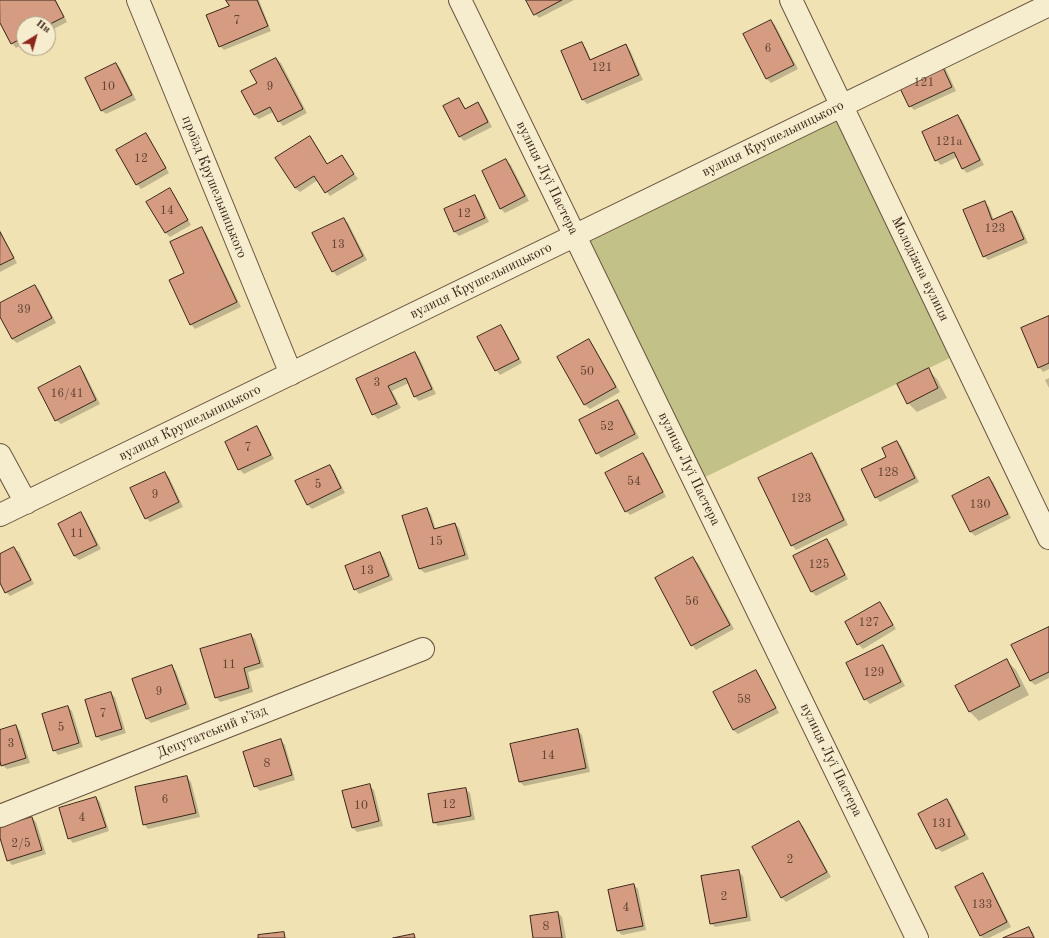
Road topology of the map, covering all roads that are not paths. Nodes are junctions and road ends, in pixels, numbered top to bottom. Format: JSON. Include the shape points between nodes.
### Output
{"nodes":[{"id":1,"x":138,"y":0,"type":"edge"},
{"id":2,"x":460,"y":0,"type":"edge"},
{"id":3,"x":791,"y":0,"type":"edge"},
{"id":4,"x":1049,"y":5,"type":"edge"},
{"id":5,"x":842,"y":106,"type":"junction"},
{"id":6,"x":575,"y":235,"type":"junction"},
{"id":7,"x":291,"y":374,"type":"junction"},
{"id":8,"x":0,"y":455,"type":"edge"},
{"id":9,"x":26,"y":503,"type":"junction"},
{"id":10,"x":0,"y":515,"type":"edge"},
{"id":11,"x":1049,"y":538,"type":"edge"},
{"id":12,"x":423,"y":648,"type":"dead end"},
{"id":13,"x":0,"y":816,"type":"edge"},
{"id":14,"x":917,"y":938,"type":"edge"}],
"edges":[{"from":1,"to":7,"type":"street","name":"проїзд Крушельницького"},
{"from":2,"to":6,"type":"street","name":"вулиця Луї Пастера"},
{"from":3,"to":5,"type":"street","name":"Молодіжна вулиця"},
{"from":4,"to":5,"type":"street","name":"вулиця Крушельницького"},
{"from":5,"to":6,"type":"street","name":"вулиця Крушельницького"},
{"from":5,"to":11,"type":"street","name":"Молодіжна вулиця"},
{"from":6,"to":7,"type":"street","name":"вулиця Крушельницького"},
{"from":6,"to":14,"type":"street","name":"вулиця Луї Пастера"},
{"from":7,"to":9,"type":"street","name":"вулиця Крушельницького"},
{"from":8,"to":9,"type":"street"},
{"from":9,"to":10,"type":"street","name":"вулиця Крушельницького"},
{"from":12,"to":13,"type":"street","name":"Депутатський в’їзд"}]}
